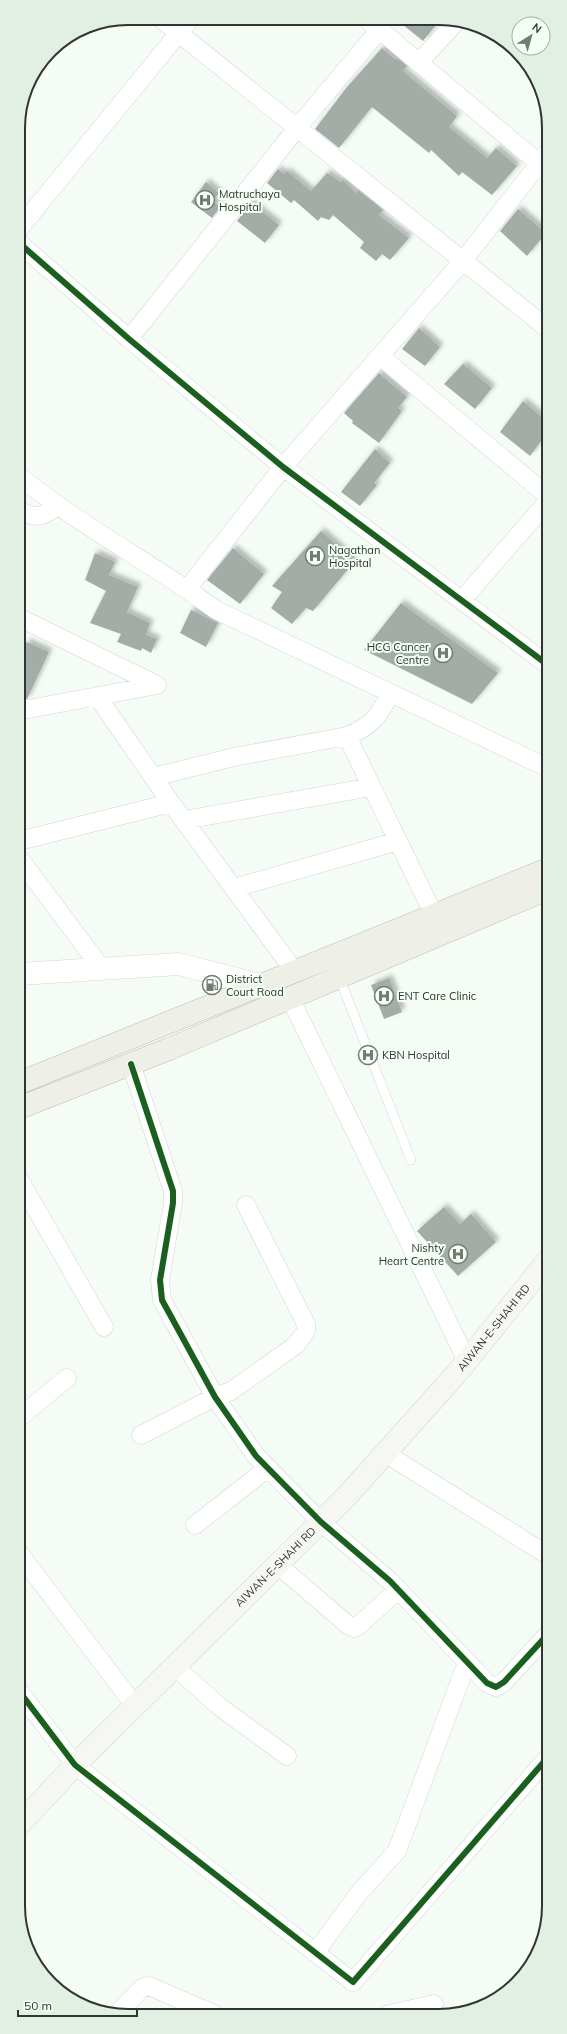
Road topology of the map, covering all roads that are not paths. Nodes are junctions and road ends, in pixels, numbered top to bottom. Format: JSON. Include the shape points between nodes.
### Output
{"nodes":[{"id":1,"x":169,"y":25,"type":"edge"},
{"id":2,"x":185,"y":25,"type":"edge"},
{"id":3,"x":374,"y":25,"type":"edge"},
{"id":4,"x":452,"y":26,"type":"edge"},
{"id":5,"x":179,"y":33,"type":"junction"},
{"id":6,"x":419,"y":62,"type":"junction"},
{"id":7,"x":297,"y":128,"type":"junction"},
{"id":8,"x":542,"y":160,"type":"edge"},
{"id":9,"x":542,"y":166,"type":"edge"},
{"id":10,"x":25,"y":221,"type":"edge"},
{"id":11,"x":25,"y":248,"type":"edge"},
{"id":12,"x":462,"y":262,"type":"junction"},
{"id":13,"x":542,"y":324,"type":"edge"},
{"id":14,"x":129,"y":339,"type":"junction"},
{"id":15,"x":380,"y":356,"type":"junction"},
{"id":16,"x":283,"y":467,"type":"junction"},
{"id":17,"x":25,"y":481,"type":"edge"},
{"id":18,"x":542,"y":491,"type":"edge"},
{"id":19,"x":57,"y":506,"type":"junction"},
{"id":20,"x":542,"y":508,"type":"edge"},
{"id":21,"x":25,"y":514,"type":"edge"},
{"id":22,"x":187,"y":588,"type":"junction"},
{"id":23,"x":462,"y":600,"type":"junction"},
{"id":24,"x":25,"y":620,"type":"edge"},
{"id":25,"x":542,"y":660,"type":"edge"},
{"id":26,"x":390,"y":693,"type":"junction"},
{"id":27,"x":97,"y":696,"type":"junction"},
{"id":28,"x":25,"y":710,"type":"edge"},
{"id":29,"x":348,"y":736,"type":"junction"},
{"id":30,"x":542,"y":765,"type":"edge"},
{"id":31,"x":153,"y":777,"type":"junction"},
{"id":32,"x":372,"y":787,"type":"junction"},
{"id":33,"x":171,"y":803,"type":"junction"},
{"id":34,"x":184,"y":820,"type":"junction"},
{"id":35,"x":25,"y":839,"type":"edge"},
{"id":36,"x":398,"y":841,"type":"junction"},
{"id":37,"x":25,"y":867,"type":"edge"},
{"id":38,"x":542,"y":871,"type":"edge"},
{"id":39,"x":234,"y":888,"type":"junction"},
{"id":40,"x":542,"y":892,"type":"edge"},
{"id":41,"x":434,"y":915,"type":"junction"},
{"id":42,"x":102,"y":969,"type":"junction"},
{"id":43,"x":295,"y":972,"type":"junction"},
{"id":44,"x":25,"y":974,"type":"edge"},
{"id":45,"x":339,"y":977,"type":"junction"},
{"id":46,"x":263,"y":986,"type":"junction"},
{"id":47,"x":290,"y":998,"type":"junction"},
{"id":48,"x":131,"y":1064,"type":"junction"},
{"id":49,"x":25,"y":1081,"type":"edge"},
{"id":50,"x":25,"y":1106,"type":"edge"},
{"id":51,"x":411,"y":1160,"type":"dead end"},
{"id":52,"x":25,"y":1190,"type":"edge"},
{"id":53,"x":246,"y":1205,"type":"dead end"},
{"id":54,"x":542,"y":1268,"type":"edge"},
{"id":55,"x":104,"y":1328,"type":"dead end"},
{"id":56,"x":467,"y":1361,"type":"junction"},
{"id":57,"x":67,"y":1378,"type":"dead end"},
{"id":58,"x":214,"y":1396,"type":"junction"},
{"id":59,"x":25,"y":1413,"type":"edge"},
{"id":60,"x":141,"y":1435,"type":"dead end"},
{"id":61,"x":385,"y":1453,"type":"junction"},
{"id":62,"x":268,"y":1468,"type":"junction"},
{"id":63,"x":321,"y":1522,"type":"junction"},
{"id":64,"x":195,"y":1525,"type":"dead end"},
{"id":65,"x":542,"y":1552,"type":"edge"},
{"id":66,"x":25,"y":1561,"type":"edge"},
{"id":67,"x":278,"y":1565,"type":"junction"},
{"id":68,"x":398,"y":1590,"type":"junction"},
{"id":69,"x":542,"y":1641,"type":"edge"},
{"id":70,"x":467,"y":1662,"type":"junction"},
{"id":71,"x":175,"y":1667,"type":"junction"},
{"id":72,"x":25,"y":1699,"type":"edge"},
{"id":73,"x":135,"y":1706,"type":"junction"},
{"id":74,"x":287,"y":1756,"type":"dead end"},
{"id":75,"x":542,"y":1764,"type":"edge"},
{"id":76,"x":75,"y":1765,"type":"junction"},
{"id":77,"x":25,"y":1819,"type":"edge"},
{"id":78,"x":315,"y":1953,"type":"junction"},
{"id":79,"x":434,"y":2004,"type":"dead end"},
{"id":80,"x":122,"y":2009,"type":"edge"},
{"id":81,"x":202,"y":2009,"type":"edge"},
{"id":82,"x":412,"y":2009,"type":"edge"}],
"edges":[{"from":1,"to":5,"type":"street"},
{"from":2,"to":5,"type":"street"},
{"from":3,"to":6,"type":"street"},
{"from":3,"to":7,"type":"street"},
{"from":4,"to":6,"type":"street"},
{"from":5,"to":7,"type":"street"},
{"from":5,"to":10,"type":"street"},
{"from":6,"to":8,"type":"street"},
{"from":7,"to":12,"type":"street"},
{"from":7,"to":14,"type":"street"},
{"from":9,"to":12,"type":"street"},
{"from":11,"to":14,"type":"street"},
{"from":12,"to":13,"type":"street"},
{"from":12,"to":15,"type":"street"},
{"from":14,"to":16,"type":"street"},
{"from":15,"to":16,"type":"street"},
{"from":15,"to":18,"type":"street"},
{"from":16,"to":22,"type":"street"},
{"from":16,"to":23,"type":"street"},
{"from":17,"to":19,"type":"street"},
{"from":19,"to":21,"type":"street","via":[[46,515],[37,517]]},
{"from":19,"to":22,"type":"street"},
{"from":20,"to":23,"type":"street"},
{"from":22,"to":26,"type":"street","via":[[216,610]]},
{"from":23,"to":25,"type":"street"},
{"from":24,"to":27,"type":"street","via":[[157,685]]},
{"from":26,"to":29,"type":"street","via":[[376,718],[360,731]]},
{"from":26,"to":30,"type":"street"},
{"from":27,"to":28,"type":"street"},
{"from":27,"to":31,"type":"street"},
{"from":29,"to":31,"type":"street","via":[[234,757]]},
{"from":29,"to":32,"type":"street"},
{"from":31,"to":33,"type":"street"},
{"from":32,"to":34,"type":"street"},
{"from":32,"to":36,"type":"street"},
{"from":33,"to":34,"type":"street"},
{"from":33,"to":35,"type":"street"},
{"from":34,"to":39,"type":"street"},
{"from":36,"to":39,"type":"street"},
{"from":36,"to":41,"type":"street"},
{"from":37,"to":42,"type":"street"},
{"from":38,"to":41,"type":"main road"},
{"from":39,"to":43,"type":"street"},
{"from":40,"to":45,"type":"main road"},
{"from":41,"to":43,"type":"main road"},
{"from":42,"to":44,"type":"street"},
{"from":42,"to":46,"type":"street","via":[[179,964]]},
{"from":43,"to":46,"type":"main road"},
{"from":45,"to":47,"type":"main road"},
{"from":45,"to":51,"type":"lane"},
{"from":46,"to":49,"type":"main road"},
{"from":47,"to":48,"type":"main road"},
{"from":47,"to":56,"type":"street"},
{"from":48,"to":50,"type":"main road"},
{"from":48,"to":58,"type":"street","via":[[173,1191],[160,1280],[162,1300]]},
{"from":52,"to":55,"type":"street"},
{"from":53,"to":58,"type":"street","via":[[306,1324],[306,1331],[296,1345],[231,1391]]},
{"from":54,"to":56,"type":"main road","name":"AIWAN-E-SHAHI RD"},
{"from":56,"to":61,"type":"main road","name":"AIWAN-E-SHAHI RD"},
{"from":57,"to":59,"type":"street"},
{"from":58,"to":60,"type":"street"},
{"from":58,"to":62,"type":"street","via":[[248,1446]]},
{"from":61,"to":63,"type":"main road","name":"AIWAN-E-SHAHI RD"},
{"from":61,"to":65,"type":"street"},
{"from":62,"to":63,"type":"street"},
{"from":62,"to":64,"type":"street"},
{"from":63,"to":67,"type":"main road","name":"AIWAN-E-SHAHI RD"},
{"from":63,"to":68,"type":"street"},
{"from":66,"to":73,"type":"street"},
{"from":67,"to":68,"type":"street","via":[[354,1628]]},
{"from":67,"to":71,"type":"main road","name":"AIWAN-E-SHAHI RD"},
{"from":68,"to":70,"type":"street"},
{"from":69,"to":70,"type":"street","via":[[504,1682],[496,1687],[487,1683]]},
{"from":70,"to":78,"type":"street","via":[[397,1851],[359,1893]]},
{"from":71,"to":73,"type":"main road","name":"AIWAN-E-SHAHI RD"},
{"from":71,"to":74,"type":"street","via":[[220,1707]]},
{"from":72,"to":76,"type":"street"},
{"from":73,"to":76,"type":"main road","name":"AIWAN-E-SHAHI RD"},
{"from":75,"to":78,"type":"street","via":[[353,1982]]},
{"from":76,"to":77,"type":"main road","name":"AIWAN-E-SHAHI RD"},
{"from":76,"to":78,"type":"street"},
{"from":79,"to":82,"type":"street"},
{"from":80,"to":81,"type":"street","via":[[142,1988],[149,1986]]}]}
